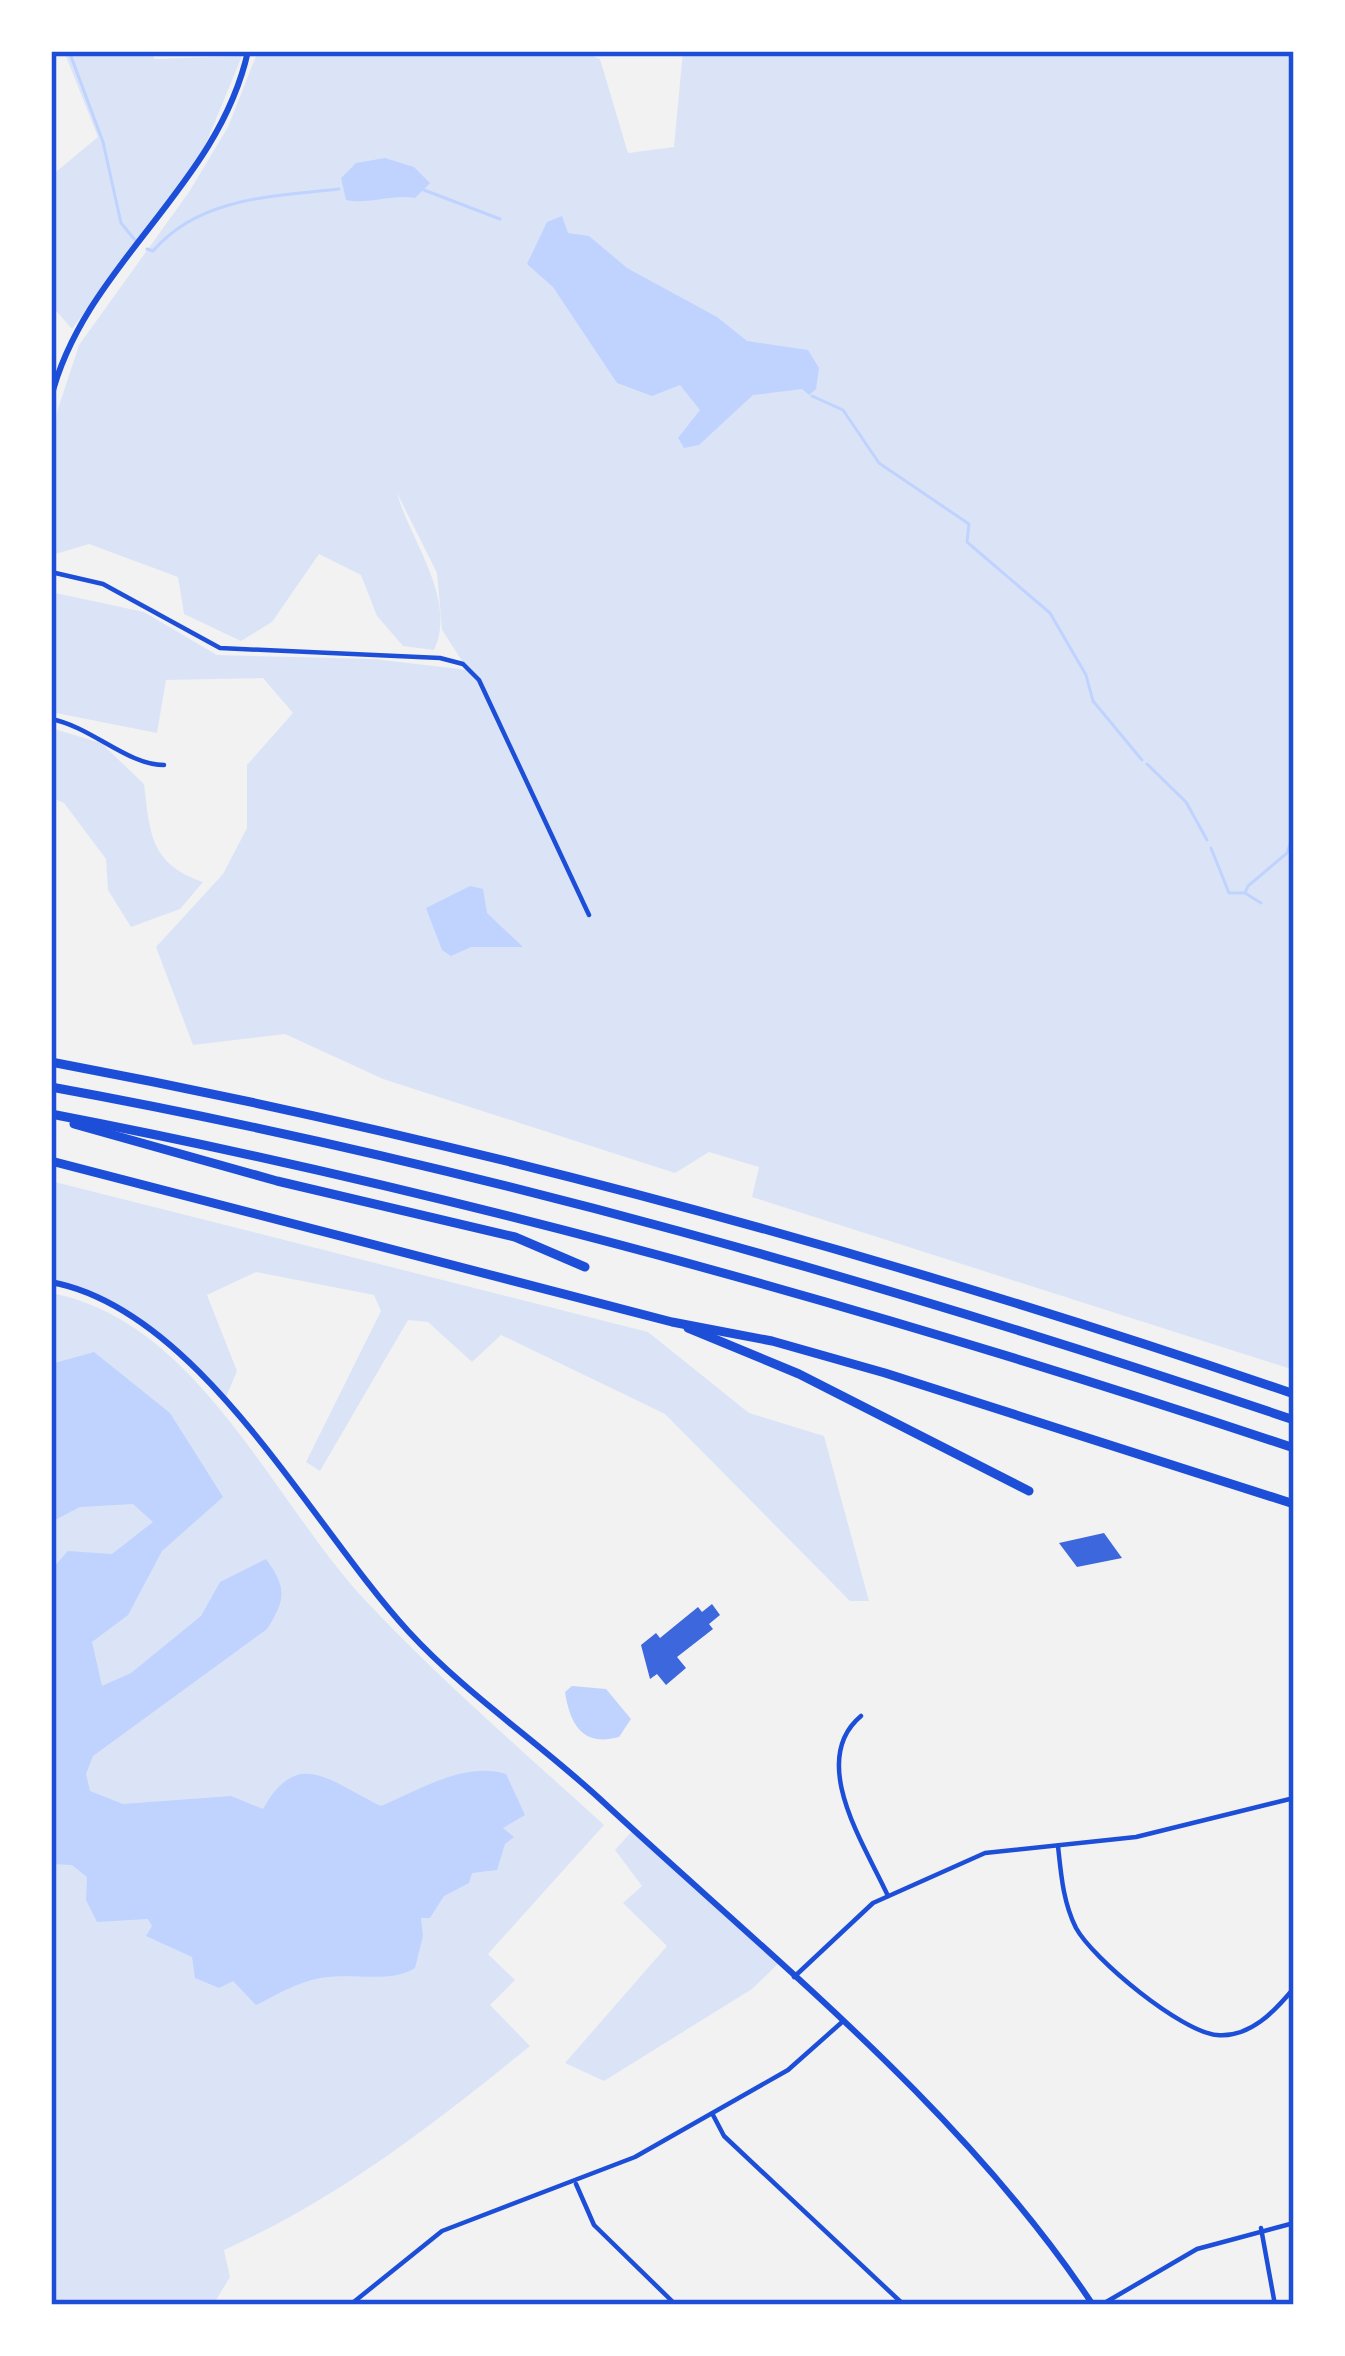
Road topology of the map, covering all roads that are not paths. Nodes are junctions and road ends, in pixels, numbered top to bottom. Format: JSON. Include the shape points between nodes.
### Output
{"nodes":[{"id":1,"x":248,"y":51,"type":"edge"},
{"id":2,"x":51,"y":398,"type":"edge"},
{"id":3,"x":51,"y":572,"type":"edge"},
{"id":4,"x":51,"y":719,"type":"edge"},
{"id":5,"x":164,"y":765,"type":"dead end"},
{"id":6,"x":590,"y":915,"type":"dead end"},
{"id":7,"x":51,"y":1062,"type":"edge"},
{"id":8,"x":51,"y":1087,"type":"edge"},
{"id":9,"x":51,"y":1116,"type":"edge"},
{"id":10,"x":51,"y":1161,"type":"edge"},
{"id":11,"x":585,"y":1267,"type":"dead end"},
{"id":12,"x":51,"y":1282,"type":"edge"},
{"id":13,"x":672,"y":1322,"type":"junction"},
{"id":14,"x":1294,"y":1394,"type":"edge"},
{"id":15,"x":1294,"y":1420,"type":"edge"},
{"id":16,"x":1294,"y":1448,"type":"edge"},
{"id":17,"x":1029,"y":1491,"type":"dead end"},
{"id":18,"x":1294,"y":1504,"type":"edge"},
{"id":19,"x":861,"y":1716,"type":"dead end"},
{"id":20,"x":1294,"y":1798,"type":"edge"},
{"id":21,"x":1058,"y":1846,"type":"junction"},
{"id":22,"x":888,"y":1896,"type":"junction"},
{"id":23,"x":794,"y":1977,"type":"junction"},
{"id":24,"x":1294,"y":1988,"type":"edge"},
{"id":25,"x":841,"y":2023,"type":"junction"},
{"id":26,"x":712,"y":2114,"type":"junction"},
{"id":27,"x":575,"y":2184,"type":"junction"},
{"id":28,"x":1294,"y":2223,"type":"edge"},
{"id":29,"x":1261,"y":2228,"type":"junction"},
{"id":30,"x":350,"y":2305,"type":"edge"},
{"id":31,"x":676,"y":2305,"type":"edge"},
{"id":32,"x":904,"y":2305,"type":"edge"},
{"id":33,"x":1097,"y":2305,"type":"edge"},
{"id":34,"x":1275,"y":2305,"type":"edge"}],
"edges":[{"from":1,"to":2,"type":"street","via":[[207,156],[83,319]]},
{"from":3,"to":6,"type":"street","via":[[103,584],[220,648],[463,664],[515,749]]},
{"from":4,"to":5,"type":"street","via":[[87,729],[148,765]]},
{"from":7,"to":14,"type":"highway","via":[[351,1123],[670,1204]]},
{"from":8,"to":15,"type":"highway","via":[[373,1154],[664,1228]]},
{"from":9,"to":11,"type":"highway","via":[[515,1237]]},
{"from":9,"to":16,"type":"highway","via":[[373,1182],[638,1250]]},
{"from":10,"to":13,"type":"highway"},
{"from":12,"to":23,"type":"street","via":[[104,1298],[173,1345],[406,1629]]},
{"from":13,"to":17,"type":"highway","via":[[799,1374]]},
{"from":13,"to":18,"type":"highway","via":[[885,1373]]},
{"from":19,"to":22,"type":"street","via":[[843,1737],[839,1772]]},
{"from":20,"to":21,"type":"street","via":[[1154,1834]]},
{"from":21,"to":22,"type":"street","via":[[985,1853]]},
{"from":21,"to":24,"type":"street","via":[[1064,1899],[1078,1932],[1181,2022],[1216,2036],[1248,2030]]},
{"from":22,"to":23,"type":"street"},
{"from":23,"to":25,"type":"street"},
{"from":25,"to":26,"type":"street","via":[[788,2070]]},
{"from":25,"to":33,"type":"street","via":[[1011,2190]]},
{"from":26,"to":27,"type":"street"},
{"from":26,"to":32,"type":"street","via":[[724,2136]]},
{"from":27,"to":30,"type":"street","via":[[442,2231]]},
{"from":27,"to":31,"type":"street","via":[[594,2225]]},
{"from":28,"to":29,"type":"street"},
{"from":29,"to":33,"type":"street","via":[[1197,2249]]},
{"from":29,"to":34,"type":"street"}]}
